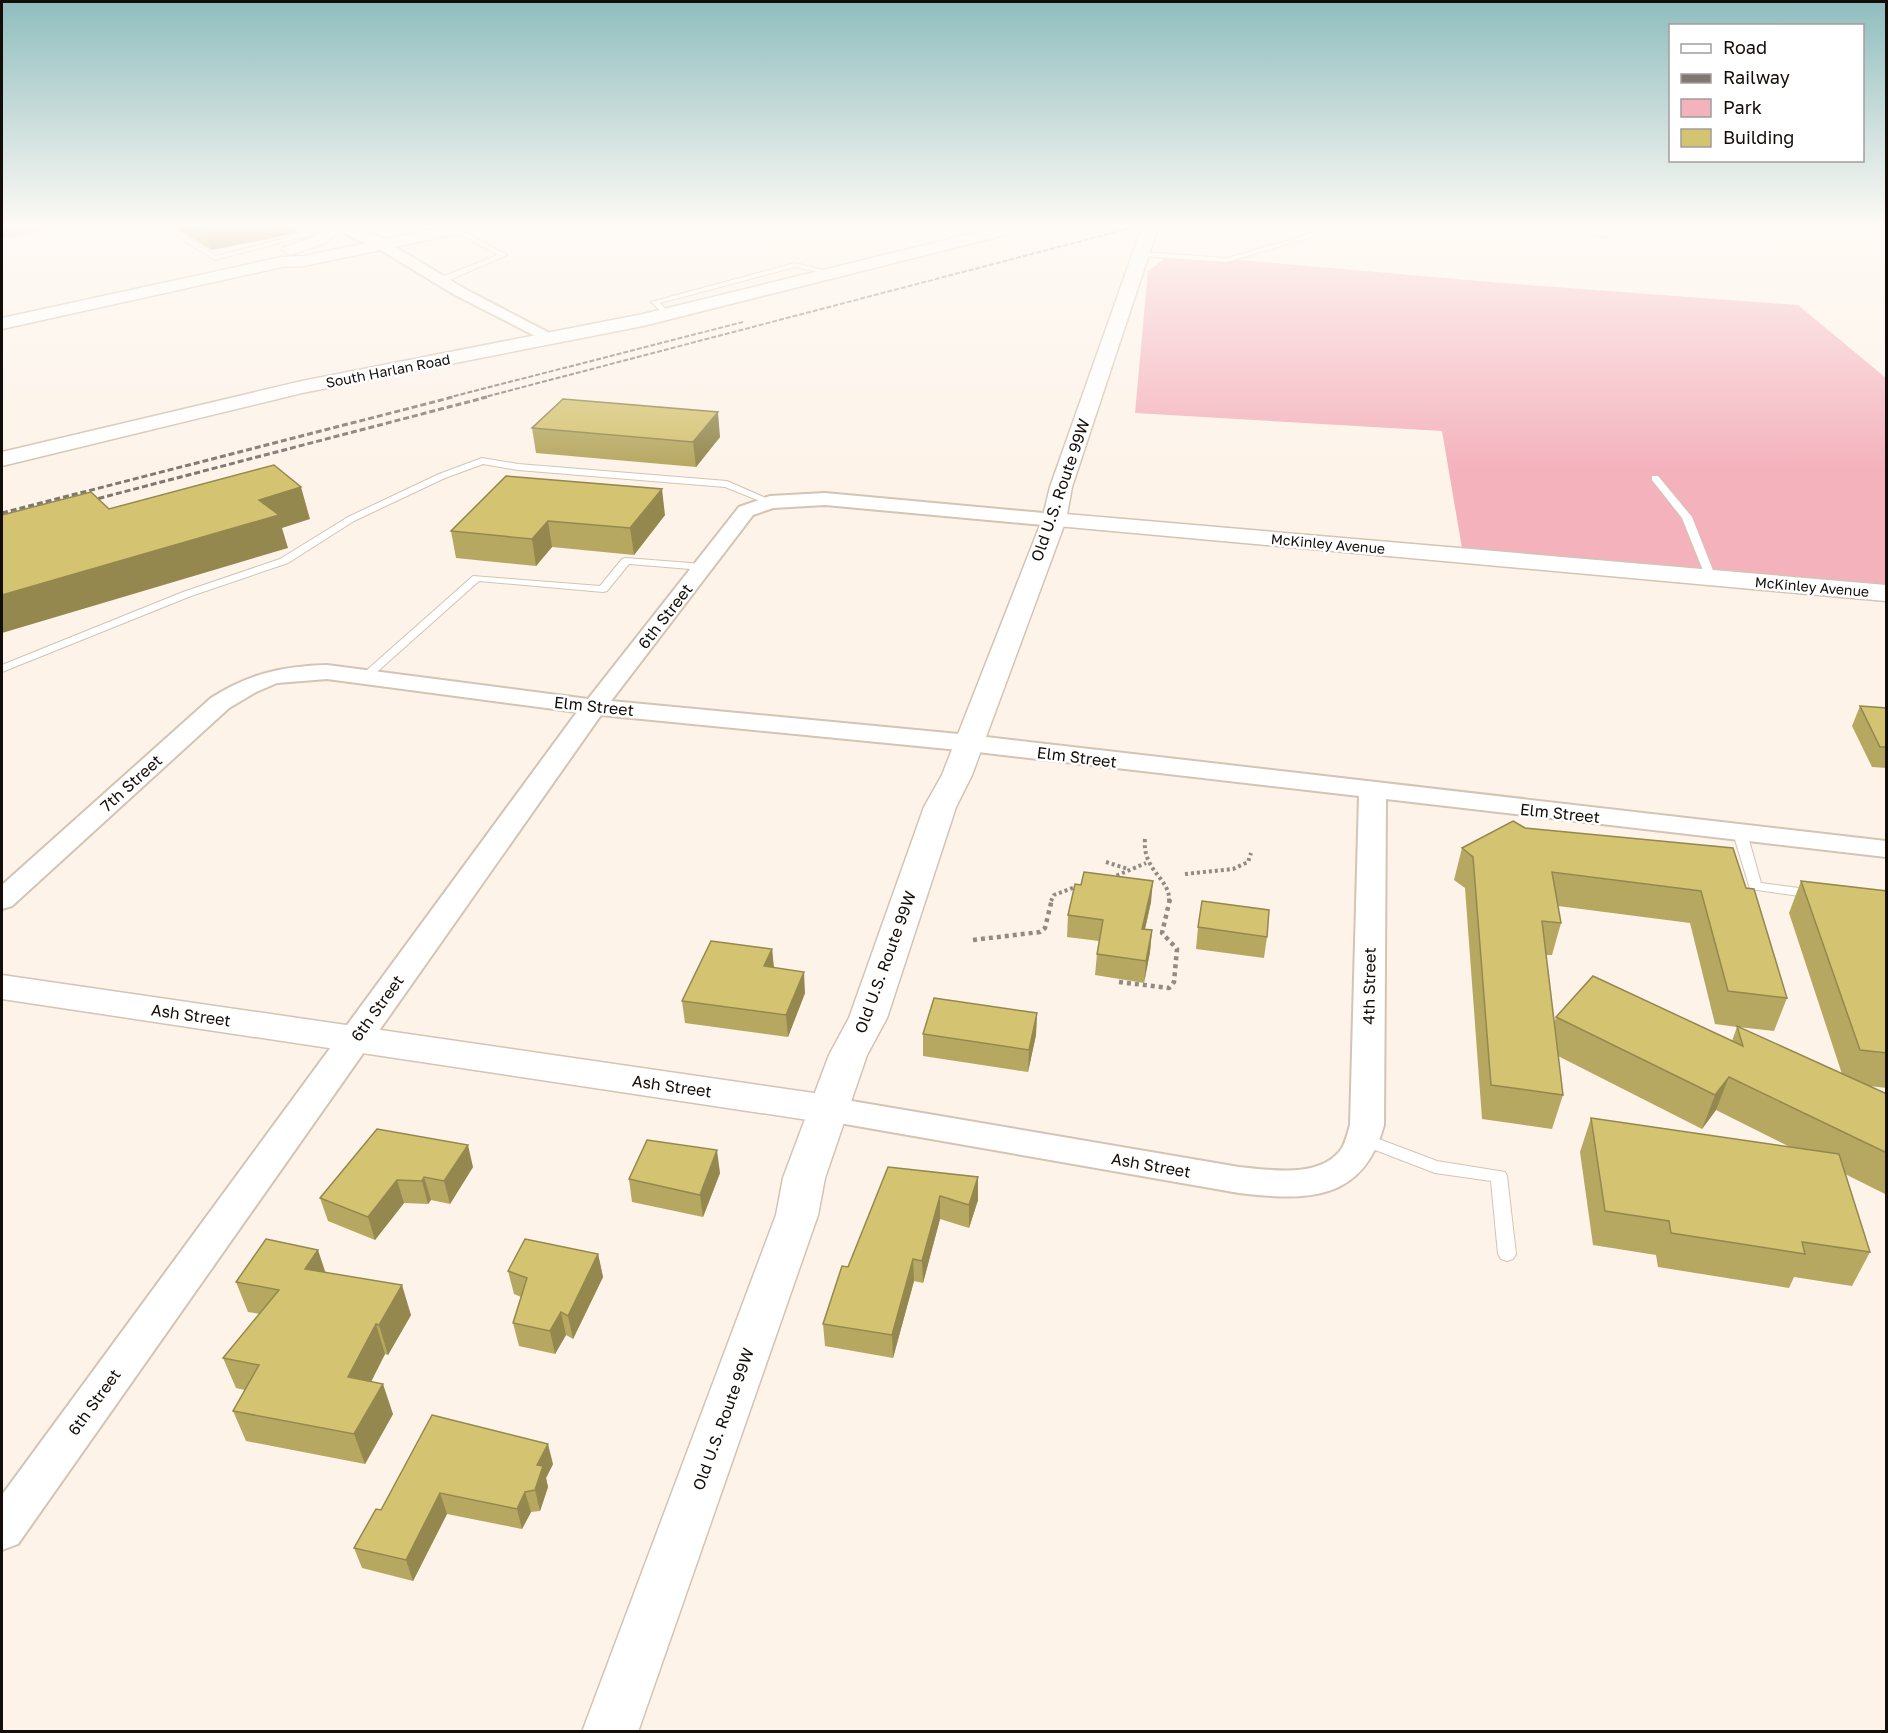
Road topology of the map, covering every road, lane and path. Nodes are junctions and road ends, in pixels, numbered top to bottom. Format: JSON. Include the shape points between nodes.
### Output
{"nodes":[{"id":1,"x":76,"y":308,"type":"edge"},
{"id":2,"x":494,"y":308,"type":"edge"},
{"id":3,"x":691,"y":308,"type":"edge"},
{"id":4,"x":1123,"y":308,"type":"edge"},
{"id":5,"x":2,"y":324,"type":"edge"},
{"id":6,"x":553,"y":339,"type":"junction"},
{"id":7,"x":2,"y":459,"type":"edge"},
{"id":8,"x":1655,"y":478,"type":"dead end"},
{"id":9,"x":770,"y":502,"type":"junction"},
{"id":10,"x":1054,"y":520,"type":"junction"},
{"id":11,"x":703,"y":567,"type":"junction"},
{"id":12,"x":1711,"y":578,"type":"junction"},
{"id":13,"x":1887,"y":593,"type":"edge"},
{"id":14,"x":2,"y":669,"type":"edge"},
{"id":15,"x":268,"y":676,"type":"joint"},
{"id":16,"x":365,"y":677,"type":"junction"},
{"id":17,"x":594,"y":707,"type":"junction"},
{"id":18,"x":969,"y":743,"type":"junction"},
{"id":19,"x":1373,"y":792,"type":"junction"},
{"id":20,"x":1740,"y":833,"type":"junction"},
{"id":21,"x":1145,"y":839,"type":"dead end"},
{"id":22,"x":1887,"y":849,"type":"edge"},
{"id":23,"x":1251,"y":853,"type":"dead end"},
{"id":24,"x":1106,"y":862,"type":"dead end"},
{"id":25,"x":1146,"y":864,"type":"junction"},
{"id":26,"x":1128,"y":870,"type":"junction"},
{"id":27,"x":1185,"y":874,"type":"dead end"},
{"id":28,"x":1107,"y":879,"type":"edge"},
{"id":29,"x":1088,"y":882,"type":"edge"},
{"id":30,"x":1832,"y":896,"type":"edge"},
{"id":31,"x":2,"y":900,"type":"edge"},
{"id":32,"x":973,"y":940,"type":"dead end"},
{"id":33,"x":1119,"y":982,"type":"dead end"},
{"id":34,"x":2,"y":987,"type":"edge"},
{"id":35,"x":2,"y":1001,"type":"edge"},
{"id":36,"x":350,"y":1046,"type":"junction"},
{"id":37,"x":825,"y":1117,"type":"junction"},
{"id":38,"x":1363,"y":1139,"type":"junction"},
{"id":39,"x":1340,"y":1172,"type":"joint"},
{"id":40,"x":1507,"y":1254,"type":"dead end"},
{"id":41,"x":2,"y":1530,"type":"edge"},
{"id":42,"x":610,"y":1731,"type":"edge"}],
"edges":[{"from":1,"to":5,"type":"main road"},
{"from":2,"to":6,"type":"street"},
{"from":3,"to":6,"type":"main road","name":"South Harlan Road"},
{"from":4,"to":10,"type":"main road","name":"Old U.S. Route 99W","via":[[1061,487]]},
{"from":6,"to":7,"type":"main road","name":"South Harlan Road","via":[[302,387]]},
{"from":8,"to":12,"type":"lane","via":[[1687,516]]},
{"from":9,"to":10,"type":"street","name":"McKinley Avenue","via":[[825,499]]},
{"from":9,"to":11,"type":"street","name":"6th Street","via":[[746,511]]},
{"from":9,"to":14,"type":"lane","via":[[727,484],[482,461],[351,519],[284,561],[187,594]]},
{"from":10,"to":12,"type":"main road","name":"McKinley Avenue"},
{"from":10,"to":18,"type":"main road","name":"Old U.S. Route 99W"},
{"from":11,"to":16,"type":"lane","via":[[626,561],[603,589],[477,578]]},
{"from":11,"to":17,"type":"street","name":"6th Street"},
{"from":12,"to":13,"type":"main road","name":"McKinley Avenue"},
{"from":15,"to":16,"type":"street","name":"Elm Street","via":[[327,672]]},
{"from":15,"to":31,"type":"street","name":"7th Street","via":[[220,703]]},
{"from":16,"to":17,"type":"street","name":"Elm Street"},
{"from":17,"to":18,"type":"street","name":"Elm Street"},
{"from":17,"to":36,"type":"street","name":"6th Street"},
{"from":18,"to":19,"type":"street","name":"Elm Street"},
{"from":18,"to":37,"type":"main road","name":"Old U.S. Route 99W","via":[[940,807],[868,1018],[848,1055]]},
{"from":19,"to":20,"type":"street","name":"Elm Street"},
{"from":19,"to":38,"type":"street","name":"4th Street","via":[[1367,1125]]},
{"from":20,"to":22,"type":"street","name":"Elm Street"},
{"from":20,"to":30,"type":"lane","via":[[1755,886]]},
{"from":21,"to":25,"type":"path"},
{"from":23,"to":27,"type":"path","via":[[1248,862],[1239,868]]},
{"from":24,"to":26,"type":"path"},
{"from":25,"to":26,"type":"path"},
{"from":25,"to":33,"type":"path","via":[[1170,897],[1162,933],[1177,949],[1174,982],[1169,988]]},
{"from":26,"to":28,"type":"path"},
{"from":29,"to":32,"type":"path","via":[[1054,895],[1045,928],[1040,932]]},
{"from":34,"to":36,"type":"main road","name":"Ash Street"},
{"from":35,"to":36,"type":"main road","name":"Ash Street"},
{"from":36,"to":37,"type":"main road","name":"Ash Street"},
{"from":36,"to":41,"type":"street","name":"6th Street"},
{"from":37,"to":39,"type":"street","name":"Ash Street","via":[[1239,1180],[1310,1182]]},
{"from":37,"to":42,"type":"main road","name":"Old U.S. Route 99W","via":[[804,1178],[793,1227]]},
{"from":38,"to":39,"type":"street","name":"4th Street","via":[[1356,1157]]},
{"from":38,"to":40,"type":"lane","via":[[1435,1167],[1499,1176]]}]}
